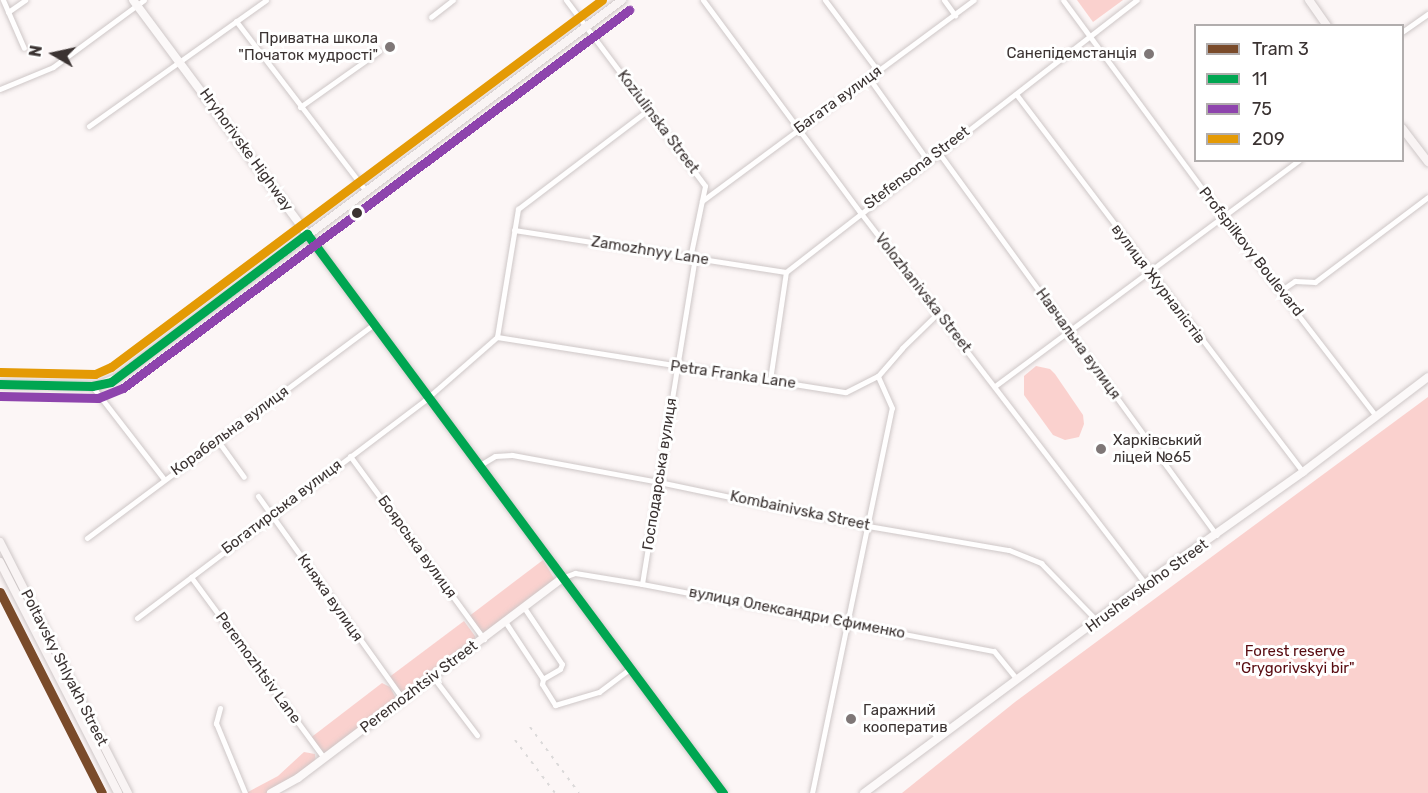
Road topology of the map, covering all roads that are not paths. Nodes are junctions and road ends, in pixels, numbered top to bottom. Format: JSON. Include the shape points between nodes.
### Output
{"nodes":[{"id":1,"x":3,"y":0,"type":"edge"},
{"id":2,"x":25,"y":0,"type":"edge"},
{"id":3,"x":266,"y":0,"type":"edge"},
{"id":4,"x":453,"y":0,"type":"edge"},
{"id":5,"x":567,"y":0,"type":"edge"},
{"id":6,"x":622,"y":0,"type":"edge"},
{"id":7,"x":703,"y":0,"type":"edge"},
{"id":8,"x":825,"y":0,"type":"edge"},
{"id":9,"x":944,"y":0,"type":"edge"},
{"id":10,"x":974,"y":0,"type":"edge"},
{"id":11,"x":1063,"y":0,"type":"edge"},
{"id":12,"x":1137,"y":0,"type":"edge"},
{"id":13,"x":1309,"y":0,"type":"edge"},
{"id":14,"x":138,"y":2,"type":"edge"},
{"id":15,"x":8,"y":12,"type":"junction"},
{"id":16,"x":1428,"y":14,"type":"edge"},
{"id":17,"x":955,"y":15,"type":"junction"},
{"id":18,"x":431,"y":17,"type":"dead end"},
{"id":19,"x":236,"y":21,"type":"junction"},
{"id":20,"x":1326,"y":24,"type":"edge"},
{"id":21,"x":587,"y":27,"type":"junction"},
{"id":22,"x":1404,"y":31,"type":"edge"},
{"id":23,"x":1090,"y":36,"type":"junction"},
{"id":24,"x":24,"y":48,"type":"dead end"},
{"id":25,"x":379,"y":51,"type":"dead end"},
{"id":26,"x":179,"y":60,"type":"junction"},
{"id":27,"x":878,"y":71,"type":"junction"},
{"id":28,"x":869,"y":78,"type":"junction"},
{"id":29,"x":0,"y":89,"type":"edge"},
{"id":30,"x":1016,"y":93,"type":"junction"},
{"id":31,"x":300,"y":107,"type":"junction"},
{"id":32,"x":648,"y":110,"type":"junction"},
{"id":33,"x":89,"y":126,"type":"dead end"},
{"id":34,"x":799,"y":128,"type":"junction"},
{"id":35,"x":1404,"y":131,"type":"edge"},
{"id":36,"x":939,"y":153,"type":"junction"},
{"id":37,"x":928,"y":161,"type":"junction"},
{"id":38,"x":1296,"y":162,"type":"edge"},
{"id":39,"x":1428,"y":162,"type":"edge"},
{"id":40,"x":366,"y":191,"type":"junction"},
{"id":41,"x":1428,"y":197,"type":"edge"},
{"id":42,"x":702,"y":201,"type":"junction"},
{"id":43,"x":860,"y":212,"type":"junction"},
{"id":44,"x":1222,"y":216,"type":"junction"},
{"id":45,"x":514,"y":230,"type":"junction"},
{"id":46,"x":307,"y":234,"type":"junction"},
{"id":47,"x":693,"y":258,"type":"junction"},
{"id":48,"x":1147,"y":270,"type":"junction"},
{"id":49,"x":786,"y":272,"type":"junction"},
{"id":50,"x":1280,"y":291,"type":"junction"},
{"id":51,"x":939,"y":312,"type":"junction"},
{"id":52,"x":374,"y":324,"type":"junction"},
{"id":53,"x":1068,"y":331,"type":"junction"},
{"id":54,"x":497,"y":337,"type":"junction"},
{"id":55,"x":677,"y":367,"type":"junction"},
{"id":56,"x":878,"y":376,"type":"junction"},
{"id":57,"x":1428,"y":377,"type":"edge"},
{"id":58,"x":770,"y":380,"type":"junction"},
{"id":59,"x":0,"y":384,"type":"edge"},
{"id":60,"x":92,"y":386,"type":"junction"},
{"id":61,"x":995,"y":386,"type":"junction"},
{"id":62,"x":428,"y":397,"type":"junction"},
{"id":63,"x":1376,"y":416,"type":"junction"},
{"id":64,"x":218,"y":441,"type":"junction"},
{"id":65,"x":350,"y":456,"type":"junction"},
{"id":66,"x":480,"y":465,"type":"junction"},
{"id":67,"x":1303,"y":472,"type":"junction"},
{"id":68,"x":244,"y":477,"type":"dead end"},
{"id":69,"x":164,"y":479,"type":"junction"},
{"id":70,"x":658,"y":482,"type":"junction"},
{"id":71,"x":258,"y":496,"type":"dead end"},
{"id":72,"x":272,"y":515,"type":"junction"},
{"id":73,"x":868,"y":526,"type":"junction"},
{"id":74,"x":1217,"y":536,"type":"junction"},
{"id":75,"x":87,"y":538,"type":"dead end"},
{"id":76,"x":0,"y":542,"type":"edge"},
{"id":77,"x":0,"y":562,"type":"edge"},
{"id":78,"x":191,"y":577,"type":"junction"},
{"id":79,"x":564,"y":577,"type":"junction"},
{"id":80,"x":642,"y":584,"type":"junction"},
{"id":81,"x":1145,"y":584,"type":"junction"},
{"id":82,"x":525,"y":609,"type":"junction"},
{"id":83,"x":137,"y":618,"type":"dead end"},
{"id":84,"x":1097,"y":621,"type":"junction"},
{"id":85,"x":506,"y":623,"type":"junction"},
{"id":86,"x":849,"y":623,"type":"junction"},
{"id":87,"x":484,"y":639,"type":"junction"},
{"id":88,"x":630,"y":669,"type":"junction"},
{"id":89,"x":433,"y":677,"type":"junction"},
{"id":90,"x":543,"y":679,"type":"junction"},
{"id":91,"x":1017,"y":679,"type":"junction"},
{"id":92,"x":403,"y":699,"type":"junction"},
{"id":93,"x":220,"y":708,"type":"dead end"},
{"id":94,"x":477,"y":735,"type":"dead end"},
{"id":95,"x":324,"y":758,"type":"junction"},
{"id":96,"x":118,"y":793,"type":"edge"},
{"id":97,"x":128,"y":793,"type":"edge"},
{"id":98,"x":245,"y":793,"type":"edge"},
{"id":99,"x":271,"y":793,"type":"edge"},
{"id":100,"x":723,"y":793,"type":"edge"},
{"id":101,"x":812,"y":793,"type":"edge"},
{"id":102,"x":864,"y":793,"type":"edge"}],
"edges":[{"from":1,"to":15,"type":"street"},
{"from":2,"to":15,"type":"street"},
{"from":3,"to":19,"type":"street"},
{"from":4,"to":18,"type":"street"},
{"from":5,"to":21,"type":"street","name":"Koziulinska Street"},
{"from":6,"to":21,"type":"main road"},
{"from":7,"to":34,"type":"street","name":"Volozhanivska Street"},
{"from":8,"to":27,"type":"street"},
{"from":9,"to":17,"type":"street"},
{"from":10,"to":17,"type":"street","name":"Багата вулиця"},
{"from":11,"to":23,"type":"street","name":"Profspilkovy Boulevard"},
{"from":12,"to":23,"type":"street","name":"Stefensona Street"},
{"from":13,"to":20,"type":"main road"},
{"from":14,"to":26,"type":"street","name":"Hryhorivske Highway"},
{"from":14,"to":29,"type":"street","via":[[53,67]]},
{"from":15,"to":24,"type":"street"},
{"from":16,"to":22,"type":"street"},
{"from":17,"to":27,"type":"street","name":"Багата вулиця"},
{"from":19,"to":26,"type":"street"},
{"from":19,"to":31,"type":"street"},
{"from":21,"to":32,"type":"street","name":"Koziulinska Street"},
{"from":21,"to":40,"type":"main road"},
{"from":23,"to":30,"type":"street","name":"Stefensona Street"},
{"from":23,"to":44,"type":"street","name":"Profspilkovy Boulevard"},
{"from":25,"to":31,"type":"street"},
{"from":26,"to":33,"type":"street"},
{"from":26,"to":46,"type":"street","name":"Hryhorivske Highway"},
{"from":27,"to":28,"type":"street","name":"Багата вулиця"},
{"from":28,"to":34,"type":"street","name":"Багата вулиця"},
{"from":28,"to":37,"type":"street"},
{"from":30,"to":36,"type":"street","name":"Stefensona Street"},
{"from":30,"to":48,"type":"street","name":"вулиця Журналістів"},
{"from":31,"to":40,"type":"street"},
{"from":32,"to":42,"type":"street","name":"Koziulinska Street","via":[[705,186]]},
{"from":32,"to":45,"type":"street","via":[[518,209]]},
{"from":34,"to":42,"type":"street","name":"Багата вулиця"},
{"from":34,"to":43,"type":"street","name":"Volozhanivska Street"},
{"from":35,"to":39,"type":"main road"},
{"from":36,"to":37,"type":"street","name":"Stefensona Street"},
{"from":36,"to":53,"type":"street","name":"Навчальна вулиця"},
{"from":37,"to":43,"type":"street","name":"Stefensona Street"},
{"from":38,"to":44,"type":"street"},
{"from":40,"to":46,"type":"main road"},
{"from":41,"to":50,"type":"street","via":[[1315,282],[1296,280]]},
{"from":42,"to":47,"type":"street","name":"Koziulinska Street"},
{"from":43,"to":49,"type":"street","name":"Stefensona Street"},
{"from":43,"to":51,"type":"street","name":"Volozhanivska Street"},
{"from":44,"to":48,"type":"street"},
{"from":44,"to":50,"type":"street","name":"Profspilkovy Boulevard"},
{"from":45,"to":47,"type":"street","name":"Zamozhnyy Lane"},
{"from":45,"to":54,"type":"street"},
{"from":46,"to":52,"type":"street","name":"Hryhorivske Highway"},
{"from":46,"to":60,"type":"main road","via":[[117,378]]},
{"from":47,"to":49,"type":"street","name":"Zamozhnyy Lane"},
{"from":47,"to":55,"type":"street","name":"Господарська вулиця"},
{"from":48,"to":53,"type":"street"},
{"from":48,"to":67,"type":"street","name":"вулиця Журналістів"},
{"from":49,"to":58,"type":"street"},
{"from":50,"to":63,"type":"street","name":"Profspilkovy Boulevard"},
{"from":51,"to":56,"type":"street","name":"Petra Franka Lane"},
{"from":51,"to":61,"type":"street","name":"Volozhanivska Street"},
{"from":52,"to":62,"type":"street","name":"Hryhorivske Highway"},
{"from":52,"to":64,"type":"street","name":"Корабельна вулиця"},
{"from":53,"to":61,"type":"street"},
{"from":53,"to":74,"type":"street","name":"Навчальна вулиця"},
{"from":54,"to":55,"type":"street","name":"Petra Franka Lane"},
{"from":54,"to":62,"type":"street","name":"Богатирська вулиця"},
{"from":55,"to":58,"type":"street","name":"Petra Franka Lane"},
{"from":55,"to":70,"type":"street","name":"Господарська вулиця"},
{"from":56,"to":58,"type":"street","name":"Petra Franka Lane","via":[[846,392]]},
{"from":56,"to":73,"type":"street","via":[[892,408]]},
{"from":57,"to":63,"type":"street","name":"Hrushevskoho Street"},
{"from":59,"to":60,"type":"main road"},
{"from":60,"to":69,"type":"street"},
{"from":61,"to":81,"type":"street","name":"Volozhanivska Street"},
{"from":62,"to":65,"type":"street","name":"Богатирська вулиця"},
{"from":62,"to":66,"type":"street","name":"Hryhorivske Highway"},
{"from":63,"to":67,"type":"street","name":"Hrushevskoho Street"},
{"from":64,"to":68,"type":"street"},
{"from":64,"to":69,"type":"street","name":"Корабельна вулиця"},
{"from":65,"to":72,"type":"street","name":"Богатирська вулиця"},
{"from":65,"to":87,"type":"street","name":"Боярська вулиця"},
{"from":66,"to":70,"type":"street","name":"Kombainivska Street","via":[[495,456],[512,455]]},
{"from":66,"to":79,"type":"street","name":"Hryhorivske Highway"},
{"from":67,"to":74,"type":"street","name":"Hrushevskoho Street"},
{"from":69,"to":75,"type":"street","name":"Корабельна вулиця"},
{"from":70,"to":73,"type":"street","name":"Kombainivska Street"},
{"from":70,"to":80,"type":"street","name":"Господарська вулиця"},
{"from":71,"to":72,"type":"street","name":"Княжа вулиця"},
{"from":72,"to":78,"type":"street","name":"Богатирська вулиця"},
{"from":72,"to":92,"type":"street","name":"Княжа вулиця"},
{"from":73,"to":84,"type":"street","name":"Kombainivska Street","via":[[1009,550],[1041,563]]},
{"from":73,"to":86,"type":"street"},
{"from":74,"to":81,"type":"street","name":"Hrushevskoho Street"},
{"from":76,"to":97,"type":"main road","name":"Poltavsky Shlyakh Street"},
{"from":77,"to":96,"type":"main road","name":"Poltavsky Shlyakh Street"},
{"from":78,"to":83,"type":"street","name":"Богатирська вулиця"},
{"from":78,"to":95,"type":"street","name":"Peremozhtsiv Lane"},
{"from":79,"to":80,"type":"street","name":"вулиця Олександри Єфименко","via":[[575,573]]},
{"from":79,"to":82,"type":"street","name":"Peremozhtsiv Street"},
{"from":79,"to":88,"type":"street","name":"Hryhorivske Highway"},
{"from":80,"to":86,"type":"street","name":"вулиця Олександри Єфименко"},
{"from":81,"to":84,"type":"street","name":"Hrushevskoho Street"},
{"from":82,"to":85,"type":"street","name":"Peremozhtsiv Street"},
{"from":82,"to":90,"type":"street","via":[[562,664]]},
{"from":84,"to":91,"type":"street","name":"Hrushevskoho Street"},
{"from":85,"to":87,"type":"street","name":"Peremozhtsiv Street"},
{"from":85,"to":90,"type":"street"},
{"from":86,"to":91,"type":"street","name":"вулиця Олександри Єфименко","via":[[994,651]]},
{"from":86,"to":101,"type":"street"},
{"from":87,"to":89,"type":"street","name":"Peremozhtsiv Street"},
{"from":88,"to":90,"type":"street","via":[[599,692],[558,705],[542,684]]},
{"from":88,"to":100,"type":"street","name":"Hryhorivske Highway"},
{"from":89,"to":92,"type":"street","name":"Peremozhtsiv Street"},
{"from":89,"to":94,"type":"street"},
{"from":91,"to":102,"type":"street","name":"Hrushevskoho Street"},
{"from":92,"to":95,"type":"street","name":"Peremozhtsiv Street"},
{"from":93,"to":98,"type":"street","via":[[216,723]]},
{"from":95,"to":99,"type":"street","name":"Peremozhtsiv Street"}]}
